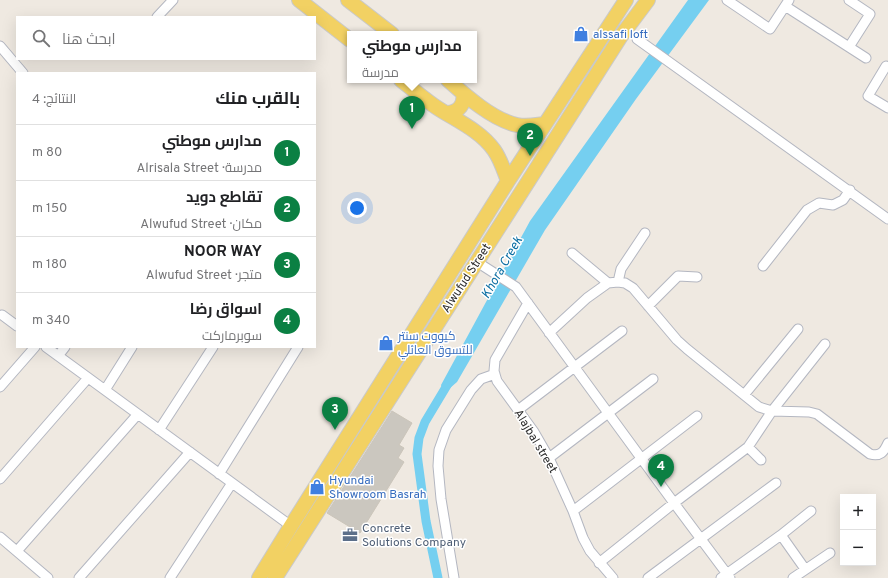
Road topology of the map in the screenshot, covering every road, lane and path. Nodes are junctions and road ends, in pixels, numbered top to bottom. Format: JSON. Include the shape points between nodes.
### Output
{"nodes":[{"id":1,"x":173,"y":0,"type":"edge"},
{"id":2,"x":299,"y":0,"type":"edge"},
{"id":3,"x":348,"y":0,"type":"edge"},
{"id":4,"x":626,"y":0,"type":"edge"},
{"id":5,"x":648,"y":0,"type":"edge"},
{"id":6,"x":727,"y":0,"type":"edge"},
{"id":7,"x":849,"y":0,"type":"edge"},
{"id":8,"x":787,"y":3,"type":"edge"},
{"id":9,"x":158,"y":16,"type":"edge"},
{"id":10,"x":388,"y":31,"type":"edge"},
{"id":11,"x":347,"y":38,"type":"edge"},
{"id":12,"x":636,"y":39,"type":"dead end"},
{"id":13,"x":0,"y":46,"type":"edge"},
{"id":14,"x":849,"y":47,"type":"junction"},
{"id":15,"x":866,"y":58,"type":"dead end"},
{"id":16,"x":886,"y":66,"type":"dead end"},
{"id":17,"x":22,"y":72,"type":"edge"},
{"id":18,"x":405,"y":83,"type":"edge"},
{"id":19,"x":451,"y":83,"type":"edge"},
{"id":20,"x":463,"y":93,"type":"junction"},
{"id":21,"x":888,"y":108,"type":"edge"},
{"id":22,"x":448,"y":113,"type":"junction"},
{"id":23,"x":545,"y":124,"type":"junction"},
{"id":24,"x":508,"y":181,"type":"junction"},
{"id":25,"x":850,"y":190,"type":"junction"},
{"id":26,"x":888,"y":219,"type":"edge"},
{"id":27,"x":645,"y":233,"type":"dead end"},
{"id":28,"x":572,"y":253,"type":"dead end"},
{"id":29,"x":477,"y":262,"type":"junction"},
{"id":30,"x":763,"y":266,"type":"dead end"},
{"id":31,"x":697,"y":277,"type":"dead end"},
{"id":32,"x":618,"y":282,"type":"junction"},
{"id":33,"x":608,"y":283,"type":"junction"},
{"id":34,"x":528,"y":304,"type":"junction"},
{"id":35,"x":648,"y":306,"type":"junction"},
{"id":36,"x":2,"y":315,"type":"dead end"},
{"id":37,"x":16,"y":325,"type":"edge"},
{"id":38,"x":798,"y":329,"type":"dead end"},
{"id":39,"x":622,"y":332,"type":"dead end"},
{"id":40,"x":549,"y":333,"type":"junction"},
{"id":41,"x":825,"y":344,"type":"dead end"},
{"id":42,"x":34,"y":348,"type":"edge"},
{"id":43,"x":47,"y":348,"type":"edge"},
{"id":44,"x":64,"y":348,"type":"edge"},
{"id":45,"x":131,"y":348,"type":"edge"},
{"id":46,"x":212,"y":348,"type":"edge"},
{"id":47,"x":297,"y":348,"type":"edge"},
{"id":48,"x":58,"y":356,"type":"junction"},
{"id":49,"x":574,"y":368,"type":"junction"},
{"id":50,"x":494,"y":374,"type":"junction"},
{"id":51,"x":88,"y":378,"type":"junction"},
{"id":52,"x":653,"y":379,"type":"dead end"},
{"id":53,"x":0,"y":387,"type":"edge"},
{"id":54,"x":105,"y":390,"type":"junction"},
{"id":55,"x":744,"y":396,"type":"junction"},
{"id":56,"x":518,"y":410,"type":"junction"},
{"id":57,"x":772,"y":411,"type":"junction"},
{"id":58,"x":609,"y":413,"type":"junction"},
{"id":59,"x":138,"y":414,"type":"junction"},
{"id":60,"x":697,"y":416,"type":"dead end"},
{"id":61,"x":159,"y":430,"type":"junction"},
{"id":62,"x":888,"y":443,"type":"edge"},
{"id":63,"x":748,"y":447,"type":"junction"},
{"id":64,"x":190,"y":452,"type":"junction"},
{"id":65,"x":549,"y":458,"type":"junction"},
{"id":66,"x":642,"y":459,"type":"junction"},
{"id":67,"x":761,"y":460,"type":"dead end"},
{"id":68,"x":219,"y":474,"type":"junction"},
{"id":69,"x":0,"y":479,"type":"edge"},
{"id":70,"x":232,"y":483,"type":"junction"},
{"id":71,"x":776,"y":483,"type":"dead end"},
{"id":72,"x":674,"y":503,"type":"junction"},
{"id":73,"x":573,"y":511,"type":"junction"},
{"id":74,"x":811,"y":511,"type":"dead end"},
{"id":75,"x":290,"y":526,"type":"junction"},
{"id":76,"x":781,"y":535,"type":"junction"},
{"id":77,"x":0,"y":537,"type":"edge"},
{"id":78,"x":701,"y":538,"type":"junction"},
{"id":79,"x":17,"y":551,"type":"junction"},
{"id":80,"x":830,"y":553,"type":"dead end"},
{"id":81,"x":599,"y":563,"type":"junction"},
{"id":82,"x":805,"y":569,"type":"junction"},
{"id":83,"x":726,"y":577,"type":"edge"},
{"id":84,"x":48,"y":578,"type":"edge"},
{"id":85,"x":79,"y":578,"type":"edge"},
{"id":86,"x":170,"y":578,"type":"edge"},
{"id":87,"x":259,"y":578,"type":"edge"},
{"id":88,"x":275,"y":578,"type":"edge"},
{"id":89,"x":454,"y":578,"type":"edge"},
{"id":90,"x":613,"y":578,"type":"edge"},
{"id":91,"x":648,"y":578,"type":"edge"},
{"id":92,"x":793,"y":578,"type":"edge"}],
"edges":[{"from":1,"to":9,"type":"street"},
{"from":2,"to":11,"type":"main road"},
{"from":3,"to":10,"type":"main road"},
{"from":4,"to":23,"type":"main road","name":"Alwufud Street"},
{"from":5,"to":29,"type":"main road","name":"Alwufud Street","via":[[621,36]]},
{"from":6,"to":8,"type":"street","via":[[770,29]]},
{"from":7,"to":14,"type":"street","via":[[870,14]]},
{"from":8,"to":14,"type":"street"},
{"from":12,"to":25,"type":"street"},
{"from":13,"to":17,"type":"street"},
{"from":14,"to":15,"type":"street"},
{"from":16,"to":21,"type":"street","via":[[868,96]]},
{"from":18,"to":22,"type":"main road"},
{"from":19,"to":20,"type":"main road"},
{"from":20,"to":22,"type":"main road","via":[[464,98],[459,109]]},
{"from":20,"to":23,"type":"main road","via":[[508,122],[525,126]]},
{"from":22,"to":24,"type":"main road","via":[[489,144],[499,158]]},
{"from":23,"to":24,"type":"main road","name":"Alwufud Street"},
{"from":24,"to":75,"type":"main road","name":"Alwufud Street"},
{"from":25,"to":26,"type":"street"},
{"from":25,"to":30,"type":"street","via":[[842,200],[833,205],[819,203],[807,210]]},
{"from":27,"to":32,"type":"street","via":[[621,269]]},
{"from":28,"to":33,"type":"street"},
{"from":29,"to":34,"type":"street","via":[[516,287]]},
{"from":29,"to":88,"type":"main road","name":"Alwufud Street"},
{"from":31,"to":35,"type":"street","via":[[678,276]]},
{"from":32,"to":33,"type":"street"},
{"from":32,"to":35,"type":"street","via":[[633,288]]},
{"from":33,"to":40,"type":"street","via":[[587,298]]},
{"from":34,"to":40,"type":"street"},
{"from":34,"to":50,"type":"street","via":[[498,355]]},
{"from":35,"to":55,"type":"street","via":[[677,340]]},
{"from":36,"to":37,"type":"street"},
{"from":38,"to":55,"type":"street"},
{"from":39,"to":49,"type":"street"},
{"from":40,"to":49,"type":"street"},
{"from":41,"to":57,"type":"street"},
{"from":42,"to":53,"type":"street"},
{"from":43,"to":48,"type":"street"},
{"from":44,"to":48,"type":"street"},
{"from":45,"to":54,"type":"street"},
{"from":46,"to":61,"type":"street"},
{"from":47,"to":68,"type":"street"},
{"from":48,"to":51,"type":"street"},
{"from":49,"to":56,"type":"street"},
{"from":49,"to":58,"type":"street"},
{"from":50,"to":56,"type":"street","name":"Alajbal street"},
{"from":50,"to":89,"type":"street","via":[[481,379],[471,390],[449,423],[439,450],[440,499]]},
{"from":51,"to":54,"type":"street"},
{"from":51,"to":69,"type":"street"},
{"from":52,"to":58,"type":"street"},
{"from":54,"to":59,"type":"street"},
{"from":55,"to":57,"type":"street","via":[[759,407]]},
{"from":56,"to":65,"type":"street","name":"Alajbal street"},
{"from":57,"to":62,"type":"street","via":[[817,414],[870,454],[884,452]]},
{"from":57,"to":63,"type":"street"},
{"from":58,"to":65,"type":"street"},
{"from":58,"to":66,"type":"street"},
{"from":59,"to":61,"type":"street"},
{"from":59,"to":79,"type":"street"},
{"from":60,"to":66,"type":"street"},
{"from":61,"to":64,"type":"street"},
{"from":63,"to":67,"type":"street"},
{"from":63,"to":72,"type":"street"},
{"from":64,"to":68,"type":"street"},
{"from":64,"to":85,"type":"street"},
{"from":65,"to":73,"type":"street","name":"Alajbal street"},
{"from":66,"to":72,"type":"street"},
{"from":66,"to":73,"type":"street"},
{"from":68,"to":70,"type":"street"},
{"from":70,"to":75,"type":"street"},
{"from":70,"to":86,"type":"street"},
{"from":71,"to":78,"type":"street"},
{"from":72,"to":78,"type":"street"},
{"from":72,"to":81,"type":"street"},
{"from":73,"to":81,"type":"street","name":"Alajbal street","via":[[586,545]]},
{"from":74,"to":76,"type":"street"},
{"from":75,"to":87,"type":"main road","name":"Alwufud Street"},
{"from":76,"to":82,"type":"street"},
{"from":76,"to":83,"type":"street"},
{"from":77,"to":79,"type":"street"},
{"from":78,"to":83,"type":"street"},
{"from":78,"to":91,"type":"street"},
{"from":79,"to":84,"type":"street"},
{"from":80,"to":82,"type":"street"},
{"from":81,"to":90,"type":"street","name":"Alajbal street"},
{"from":82,"to":92,"type":"street"}]}
